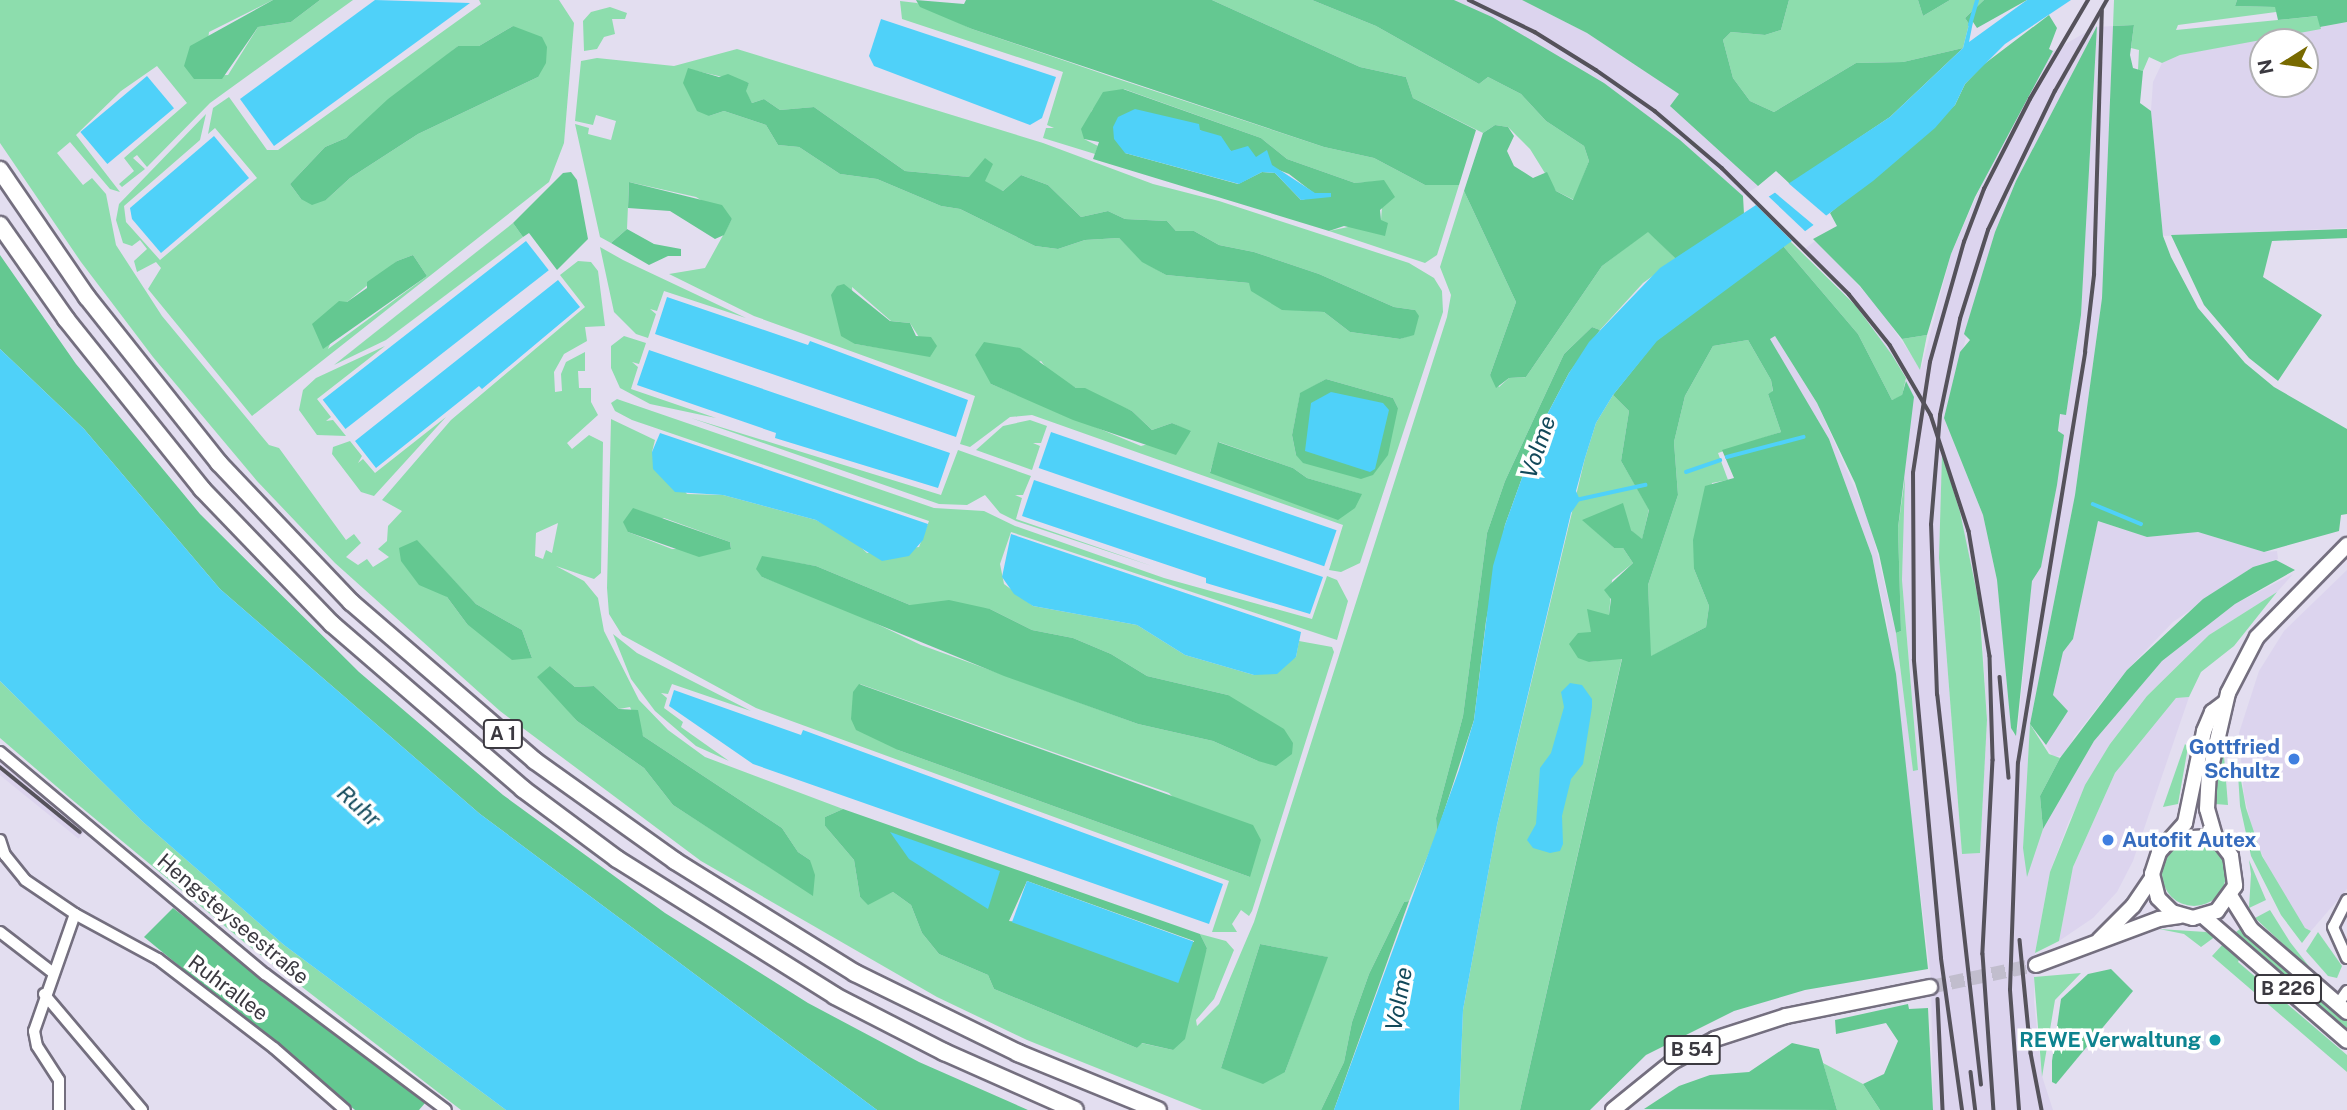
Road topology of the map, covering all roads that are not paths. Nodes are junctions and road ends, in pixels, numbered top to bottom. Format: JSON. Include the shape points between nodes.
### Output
{"nodes":[{"id":1,"x":0,"y":170,"type":"edge"},
{"id":2,"x":0,"y":225,"type":"edge"},
{"id":3,"x":2347,"y":545,"type":"edge"},
{"id":4,"x":2224,"y":703,"type":"junction"},
{"id":5,"x":0,"y":752,"type":"edge"},
{"id":6,"x":2173,"y":839,"type":"junction"},
{"id":7,"x":0,"y":840,"type":"edge"},
{"id":8,"x":2217,"y":840,"type":"junction"},
{"id":9,"x":2152,"y":878,"type":"junction"},
{"id":10,"x":2231,"y":897,"type":"junction"},
{"id":11,"x":2347,"y":900,"type":"edge"},
{"id":12,"x":75,"y":914,"type":"junction"},
{"id":13,"x":2181,"y":916,"type":"junction"},
{"id":14,"x":2204,"y":917,"type":"junction"},
{"id":15,"x":0,"y":932,"type":"edge"},
{"id":16,"x":2099,"y":940,"type":"junction"},
{"id":17,"x":2347,"y":958,"type":"edge"},
{"id":18,"x":2036,"y":965,"type":"tunnel mouth"},
{"id":19,"x":52,"y":972,"type":"junction"},
{"id":20,"x":1930,"y":987,"type":"tunnel mouth"},
{"id":21,"x":2347,"y":991,"type":"edge"},
{"id":22,"x":44,"y":994,"type":"junction"},
{"id":23,"x":2343,"y":1008,"type":"edge"},
{"id":24,"x":2347,"y":1041,"type":"edge"},
{"id":25,"x":59,"y":1110,"type":"edge"},
{"id":26,"x":142,"y":1110,"type":"edge"},
{"id":27,"x":345,"y":1110,"type":"edge"},
{"id":28,"x":446,"y":1110,"type":"edge"},
{"id":29,"x":1075,"y":1110,"type":"edge"},
{"id":30,"x":1158,"y":1110,"type":"edge"},
{"id":31,"x":1613,"y":1110,"type":"edge"}],
"edges":[{"from":1,"to":30,"type":"highway","number":"A 1","via":[[87,298],[219,463],[351,602],[535,761],[675,861],[855,973],[1018,1053]]},
{"from":2,"to":29,"type":"highway","number":"A 1","via":[[66,319],[202,489],[332,624],[512,780],[617,859],[835,996],[957,1058]]},
{"from":3,"to":4,"type":"main road","via":[[2257,637]]},
{"from":4,"to":6,"type":"main road","via":[[2211,712],[2188,816]]},
{"from":4,"to":8,"type":"main road","via":[[2208,776],[2207,809]]},
{"from":5,"to":28,"type":"street","name":"Hengsteyseestraße","via":[[265,974]]},
{"from":6,"to":8,"type":"main road","via":[[2195,835]]},
{"from":6,"to":9,"type":"main road","via":[[2157,855]]},
{"from":7,"to":12,"type":"street","name":"Ruhrallee","via":[[5,855],[25,880]]},
{"from":8,"to":10,"type":"main road","via":[[2235,866]]},
{"from":9,"to":13,"type":"main road","via":[[2161,902]]},
{"from":9,"to":16,"type":"main road"},
{"from":10,"to":14,"type":"main road"},
{"from":10,"to":23,"type":"main road","number":"B 226","via":[[2251,929]]},
{"from":11,"to":17,"type":"street","via":[[2333,927]]},
{"from":12,"to":19,"type":"street"},
{"from":12,"to":27,"type":"street","name":"Ruhrallee","via":[[158,959],[274,1048]]},
{"from":13,"to":14,"type":"main road"},
{"from":13,"to":16,"type":"main road"},
{"from":14,"to":24,"type":"main road","number":"B 226"},
{"from":15,"to":19,"type":"street"},
{"from":16,"to":18,"type":"main road"},
{"from":19,"to":22,"type":"street"},
{"from":20,"to":31,"type":"main road","number":"B 54","via":[[1786,1016],[1715,1039],[1672,1062]]},
{"from":21,"to":23,"type":"street"},
{"from":22,"to":25,"type":"street","via":[[34,1031],[37,1046],[59,1080]]},
{"from":22,"to":26,"type":"street"}]}
